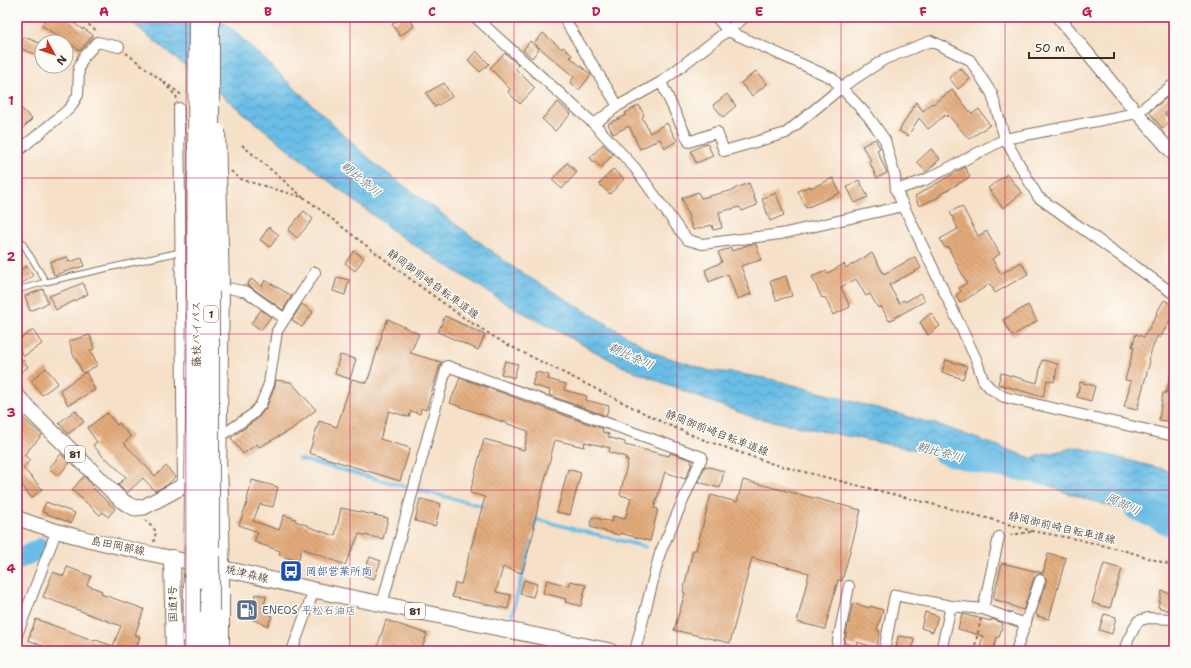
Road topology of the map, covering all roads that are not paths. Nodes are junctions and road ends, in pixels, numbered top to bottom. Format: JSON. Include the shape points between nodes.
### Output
{"nodes":[{"id":1,"x":198,"y":17,"type":"edge"},
{"id":2,"x":210,"y":17,"type":"edge"},
{"id":3,"x":215,"y":17,"type":"edge"},
{"id":4,"x":563,"y":17,"type":"edge"},
{"id":5,"x":716,"y":17,"type":"edge"},
{"id":6,"x":745,"y":17,"type":"edge"},
{"id":7,"x":1058,"y":17,"type":"edge"},
{"id":8,"x":481,"y":19,"type":"edge"},
{"id":9,"x":728,"y":31,"type":"junction"},
{"id":10,"x":119,"y":47,"type":"dead end"},
{"id":11,"x":661,"y":82,"type":"junction"},
{"id":12,"x":1174,"y":84,"type":"edge"},
{"id":13,"x":842,"y":87,"type":"junction"},
{"id":14,"x":618,"y":106,"type":"junction"},
{"id":15,"x":179,"y":108,"type":"dead end"},
{"id":16,"x":1137,"y":113,"type":"junction"},
{"id":17,"x":594,"y":124,"type":"junction"},
{"id":18,"x":1005,"y":139,"type":"junction"},
{"id":19,"x":17,"y":152,"type":"edge"},
{"id":20,"x":1174,"y":155,"type":"edge"},
{"id":21,"x":896,"y":190,"type":"junction"},
{"id":22,"x":903,"y":206,"type":"junction"},
{"id":23,"x":17,"y":234,"type":"edge"},
{"id":24,"x":180,"y":252,"type":"junction"},
{"id":25,"x":315,"y":272,"type":"dead end"},
{"id":26,"x":46,"y":282,"type":"junction"},
{"id":27,"x":223,"y":287,"type":"junction"},
{"id":28,"x":17,"y":290,"type":"edge"},
{"id":29,"x":1174,"y":294,"type":"edge"},
{"id":30,"x":285,"y":319,"type":"junction"},
{"id":31,"x":17,"y":396,"type":"edge"},
{"id":32,"x":221,"y":436,"type":"junction"},
{"id":33,"x":1174,"y":436,"type":"edge"},
{"id":34,"x":220,"y":478,"type":"junction"},
{"id":35,"x":183,"y":486,"type":"junction"},
{"id":36,"x":17,"y":518,"type":"edge"},
{"id":37,"x":56,"y":532,"type":"junction"},
{"id":38,"x":999,"y":537,"type":"road end"},
{"id":39,"x":172,"y":558,"type":"junction"},
{"id":40,"x":221,"y":569,"type":"junction"},
{"id":41,"x":1040,"y":580,"type":"dead end"},
{"id":42,"x":849,"y":586,"type":"dead end"},
{"id":43,"x":314,"y":590,"type":"junction"},
{"id":44,"x":382,"y":604,"type":"junction"},
{"id":45,"x":951,"y":606,"type":"junction"},
{"id":46,"x":983,"y":609,"type":"junction"},
{"id":47,"x":1174,"y":619,"type":"edge"},
{"id":48,"x":1026,"y":624,"type":"junction"},
{"id":49,"x":17,"y":635,"type":"edge"},
{"id":50,"x":571,"y":647,"type":"edge"},
{"id":51,"x":174,"y":651,"type":"edge"},
{"id":52,"x":192,"y":651,"type":"edge"},
{"id":53,"x":210,"y":651,"type":"edge"},
{"id":54,"x":221,"y":651,"type":"edge"},
{"id":55,"x":292,"y":651,"type":"edge"},
{"id":56,"x":610,"y":651,"type":"edge"},
{"id":57,"x":635,"y":651,"type":"edge"},
{"id":58,"x":837,"y":651,"type":"edge"},
{"id":59,"x":884,"y":651,"type":"edge"},
{"id":60,"x":941,"y":651,"type":"edge"},
{"id":61,"x":1016,"y":651,"type":"edge"},
{"id":62,"x":1124,"y":651,"type":"edge"}],
"edges":[{"from":1,"to":52,"type":"highway","name":"藤枝バイパス","number":"1","bridge":true},
{"from":2,"to":53,"type":"highway","name":"藤枝バイパス","number":"1","bridge":true},
{"from":3,"to":27,"type":"street","bridge":true},
{"from":4,"to":14,"type":"street"},
{"from":5,"to":9,"type":"street"},
{"from":6,"to":9,"type":"street"},
{"from":7,"to":16,"type":"street"},
{"from":8,"to":17,"type":"street"},
{"from":9,"to":11,"type":"street"},
{"from":9,"to":13,"type":"street","via":[[832,78]]},
{"from":10,"to":19,"type":"street","via":[[97,42],[83,58],[79,68],[78,96],[70,108]]},
{"from":11,"to":13,"type":"street","via":[[689,142],[717,132],[724,151],[786,133]]},
{"from":11,"to":14,"type":"street"},
{"from":12,"to":16,"type":"street"},
{"from":13,"to":18,"type":"street","via":[[885,59],[931,41],[970,60],[992,94]]},
{"from":13,"to":21,"type":"street","via":[[885,140]]},
{"from":14,"to":17,"type":"street"},
{"from":15,"to":24,"type":"street"},
{"from":16,"to":18,"type":"street"},
{"from":16,"to":20,"type":"street"},
{"from":17,"to":22,"type":"street","via":[[635,168],[688,240],[702,244],[781,234]]},
{"from":18,"to":21,"type":"street","via":[[925,180]]},
{"from":18,"to":29,"type":"street","via":[[1038,197]]},
{"from":21,"to":22,"type":"street"},
{"from":22,"to":33,"type":"street","via":[[990,388],[1004,397]]},
{"from":23,"to":26,"type":"lane"},
{"from":24,"to":26,"type":"lane"},
{"from":24,"to":35,"type":"street"},
{"from":25,"to":30,"type":"street"},
{"from":26,"to":28,"type":"lane"},
{"from":27,"to":30,"type":"street","via":[[247,292]]},
{"from":27,"to":32,"type":"street"},
{"from":30,"to":32,"type":"street","via":[[277,332],[269,384],[261,404],[253,414]]},
{"from":31,"to":35,"type":"main road","number":"81","via":[[127,504],[135,508],[144,507]]},
{"from":32,"to":34,"type":"street"},
{"from":34,"to":35,"type":"main road","number":"81"},
{"from":34,"to":40,"type":"main road","name":"焼津森線"},
{"from":36,"to":37,"type":"main road","name":"島田岡部線"},
{"from":37,"to":39,"type":"main road","name":"島田岡部線"},
{"from":37,"to":49,"type":"street"},
{"from":38,"to":46,"type":"street"},
{"from":39,"to":40,"type":"main road","name":"島田岡部線"},
{"from":39,"to":51,"type":"highway","name":"国道1号"},
{"from":40,"to":43,"type":"main road","name":"焼津森線","number":"81"},
{"from":40,"to":54,"type":"highway"},
{"from":41,"to":48,"type":"street"},
{"from":42,"to":58,"type":"street"},
{"from":43,"to":44,"type":"main road","name":"焼津森線","number":"81"},
{"from":43,"to":55,"type":"street"},
{"from":44,"to":50,"type":"main road","name":"焼津森線","number":"81"},
{"from":44,"to":57,"type":"street","via":[[447,366],[702,457],[660,554]]},
{"from":45,"to":46,"type":"street"},
{"from":45,"to":59,"type":"street","via":[[895,595]]},
{"from":45,"to":60,"type":"street"},
{"from":46,"to":48,"type":"street"},
{"from":47,"to":62,"type":"street","via":[[1148,618],[1138,621]]},
{"from":48,"to":61,"type":"street"},
{"from":50,"to":56,"type":"main road","name":"焼津森線","number":"81"}]}
